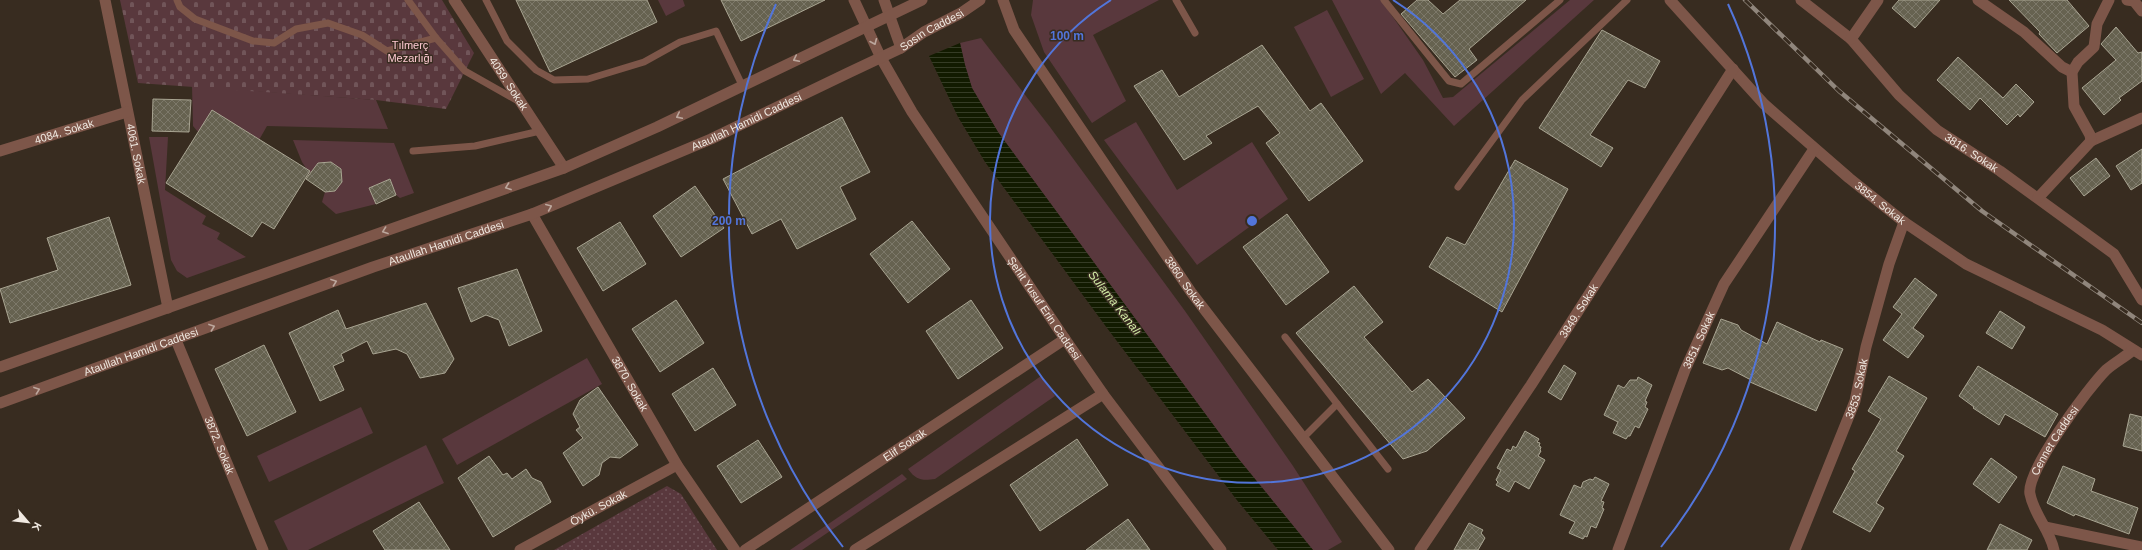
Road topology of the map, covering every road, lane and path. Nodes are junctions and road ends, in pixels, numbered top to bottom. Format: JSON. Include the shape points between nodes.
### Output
{"nodes":[{"id":1,"x":106,"y":0,"type":"edge"},
{"id":2,"x":177,"y":0,"type":"edge"},
{"id":3,"x":408,"y":0,"type":"edge"},
{"id":4,"x":454,"y":0,"type":"edge"},
{"id":5,"x":486,"y":0,"type":"edge"},
{"id":6,"x":854,"y":0,"type":"edge"},
{"id":7,"x":884,"y":0,"type":"edge"},
{"id":8,"x":980,"y":0,"type":"edge"},
{"id":9,"x":1003,"y":0,"type":"edge"},
{"id":10,"x":1176,"y":0,"type":"edge"},
{"id":11,"x":1384,"y":0,"type":"edge"},
{"id":12,"x":1560,"y":0,"type":"edge"},
{"id":13,"x":1627,"y":0,"type":"edge"},
{"id":14,"x":1670,"y":0,"type":"edge"},
{"id":15,"x":1801,"y":0,"type":"edge"},
{"id":16,"x":1878,"y":0,"type":"edge"},
{"id":17,"x":1978,"y":0,"type":"edge"},
{"id":18,"x":2109,"y":0,"type":"edge"},
{"id":19,"x":2127,"y":0,"type":"edge"},
{"id":20,"x":920,"y":1,"type":"edge"},
{"id":21,"x":2142,"y":11,"type":"edge"},
{"id":22,"x":890,"y":16,"type":"junction"},
{"id":23,"x":868,"y":26,"type":"junction"},
{"id":24,"x":1195,"y":33,"type":"dead end"},
{"id":25,"x":436,"y":38,"type":"junction"},
{"id":26,"x":1851,"y":39,"type":"junction"},
{"id":27,"x":901,"y":48,"type":"junction"},
{"id":28,"x":881,"y":58,"type":"junction"},
{"id":29,"x":1733,"y":69,"type":"junction"},
{"id":30,"x":2072,"y":72,"type":"junction"},
{"id":31,"x":742,"y":85,"type":"junction"},
{"id":32,"x":522,"y":103,"type":"junction"},
{"id":33,"x":127,"y":112,"type":"junction"},
{"id":34,"x":2142,"y":118,"type":"edge"},
{"id":35,"x":540,"y":131,"type":"junction"},
{"id":36,"x":2091,"y":141,"type":"junction"},
{"id":37,"x":1814,"y":148,"type":"junction"},
{"id":38,"x":0,"y":151,"type":"edge"},
{"id":39,"x":413,"y":151,"type":"dead end"},
{"id":40,"x":564,"y":168,"type":"junction"},
{"id":41,"x":1458,"y":187,"type":"dead end"},
{"id":42,"x":2038,"y":198,"type":"junction"},
{"id":43,"x":532,"y":214,"type":"junction"},
{"id":44,"x":1904,"y":222,"type":"junction"},
{"id":45,"x":2142,"y":300,"type":"edge"},
{"id":46,"x":168,"y":308,"type":"junction"},
{"id":47,"x":1285,"y":337,"type":"dead end"},
{"id":48,"x":1065,"y":339,"type":"junction"},
{"id":49,"x":176,"y":340,"type":"junction"},
{"id":50,"x":2138,"y":353,"type":"edge"},
{"id":51,"x":0,"y":367,"type":"edge"},
{"id":52,"x":1103,"y":394,"type":"junction"},
{"id":53,"x":0,"y":403,"type":"edge"},
{"id":54,"x":1337,"y":404,"type":"junction"},
{"id":55,"x":1304,"y":437,"type":"junction"},
{"id":56,"x":677,"y":465,"type":"junction"},
{"id":57,"x":1388,"y":469,"type":"dead end"},
{"id":58,"x":2045,"y":527,"type":"junction"},
{"id":59,"x":2142,"y":546,"type":"edge"},
{"id":60,"x":263,"y":550,"type":"edge"},
{"id":61,"x":520,"y":550,"type":"edge"},
{"id":62,"x":734,"y":550,"type":"edge"},
{"id":63,"x":745,"y":550,"type":"edge"},
{"id":64,"x":855,"y":550,"type":"edge"},
{"id":65,"x":1221,"y":550,"type":"edge"},
{"id":66,"x":1389,"y":550,"type":"edge"},
{"id":67,"x":1420,"y":550,"type":"edge"},
{"id":68,"x":1618,"y":550,"type":"edge"},
{"id":69,"x":1794,"y":550,"type":"edge"},
{"id":70,"x":2054,"y":550,"type":"edge"}],
"edges":[{"from":1,"to":33,"type":"street","name":"4061. Sokak"},
{"from":2,"to":25,"type":"lane","via":[[180,7],[195,19],[253,41],[274,43],[296,29],[328,23],[362,35],[387,51]]},
{"from":3,"to":25,"type":"lane"},
{"from":4,"to":32,"type":"street","name":"4059. Sokak"},
{"from":5,"to":31,"type":"lane","via":[[507,41],[536,70],[554,80],[588,79],[644,62],[680,42],[716,31]]},
{"from":6,"to":23,"type":"street","name":"Şehit Yusuf Erin Caddesi"},
{"from":7,"to":22,"type":"street"},
{"from":8,"to":27,"type":"street","name":"Sosın Caddesi"},
{"from":9,"to":55,"type":"street","name":"3860. Sokak","via":[[1014,30],[1191,292]]},
{"from":10,"to":24,"type":"lane"},
{"from":11,"to":12,"type":"lane","via":[[1449,81],[1461,84]]},
{"from":13,"to":41,"type":"lane","via":[[1522,100]]},
{"from":14,"to":29,"type":"street","name":"3854. Sokak"},
{"from":15,"to":26,"type":"street","name":"3816. Sokak"},
{"from":16,"to":26,"type":"street"},
{"from":17,"to":30,"type":"street","via":[[2024,32],[2062,67]]},
{"from":18,"to":30,"type":"street","via":[[2097,24],[2094,47],[2078,62]]},
{"from":19,"to":21,"type":"street","via":[[2134,1]]},
{"from":20,"to":22,"type":"street"},
{"from":22,"to":23,"type":"street"},
{"from":22,"to":27,"type":"street"},
{"from":23,"to":28,"type":"street","name":"Şehit Yusuf Erin Caddesi","one_way":true},
{"from":23,"to":31,"type":"street","one_way":true},
{"from":25,"to":32,"type":"lane","via":[[465,71]]},
{"from":26,"to":42,"type":"street","name":"3816. Sokak","via":[[1899,95],[1937,130]]},
{"from":27,"to":28,"type":"street","name":"Sosın Caddesi"},
{"from":43,"to":28,"type":"street","name":"Ataullah Hamidi Caddesi","one_way":true,"via":[[711,139]]},
{"from":28,"to":48,"type":"street","name":"Şehit Yusuf Erin Caddesi","via":[[912,112]]},
{"from":29,"to":37,"type":"street","name":"3854. Sokak","via":[[1764,104]]},
{"from":29,"to":67,"type":"street","name":"3849. Sokak","via":[[1531,385]]},
{"from":30,"to":36,"type":"street","via":[[2074,106]]},
{"from":31,"to":40,"type":"street","one_way":true,"via":[[657,127]]},
{"from":32,"to":35,"type":"street","name":"4059. Sokak"},
{"from":33,"to":38,"type":"street","name":"4084. Sokak"},
{"from":33,"to":46,"type":"street","name":"4061. Sokak"},
{"from":34,"to":36,"type":"street"},
{"from":35,"to":39,"type":"lane","via":[[475,146]]},
{"from":35,"to":40,"type":"street","name":"4059. Sokak"},
{"from":36,"to":42,"type":"street"},
{"from":37,"to":44,"type":"street","name":"3854. Sokak"},
{"from":37,"to":68,"type":"street","name":"3851. Sokak","via":[[1724,284],[1685,370]]},
{"from":40,"to":46,"type":"street","one_way":true},
{"from":42,"to":45,"type":"street","name":"3816. Sokak","via":[[2114,254]]},
{"from":49,"to":43,"type":"street","name":"Ataullah Hamidi Caddesi","one_way":true,"via":[[380,265]]},
{"from":43,"to":56,"type":"street","name":"3870. Sokak"},
{"from":44,"to":50,"type":"street","name":"3854. Sokak","via":[[1966,264],[2102,330]]},
{"from":44,"to":69,"type":"street","name":"3853. Sokak","via":[[1866,347],[1855,401]]},
{"from":46,"to":51,"type":"street"},
{"from":47,"to":54,"type":"lane"},
{"from":48,"to":52,"type":"street","name":"Şehit Yusuf Erin Caddesi"},
{"from":48,"to":63,"type":"street","name":"Elif Sokak"},
{"from":53,"to":49,"type":"street","name":"Ataullah Hamidi Caddesi","one_way":true},
{"from":49,"to":60,"type":"street","name":"3872. Sokak"},
{"from":50,"to":58,"type":"street","name":"Cennet Caddesi","via":[[2106,370],[2065,421],[2038,465],[2029,492]]},
{"from":52,"to":64,"type":"street"},
{"from":52,"to":65,"type":"street","name":"Şehit Yusuf Erin Caddesi"},
{"from":54,"to":55,"type":"lane"},
{"from":54,"to":57,"type":"lane"},
{"from":55,"to":66,"type":"street","name":"3860. Sokak"},
{"from":56,"to":61,"type":"street","name":"Öykü. Sokak"},
{"from":56,"to":62,"type":"street","name":"3870. Sokak"},
{"from":58,"to":59,"type":"street"},
{"from":58,"to":70,"type":"street","name":"Cennet Caddesi"}]}
